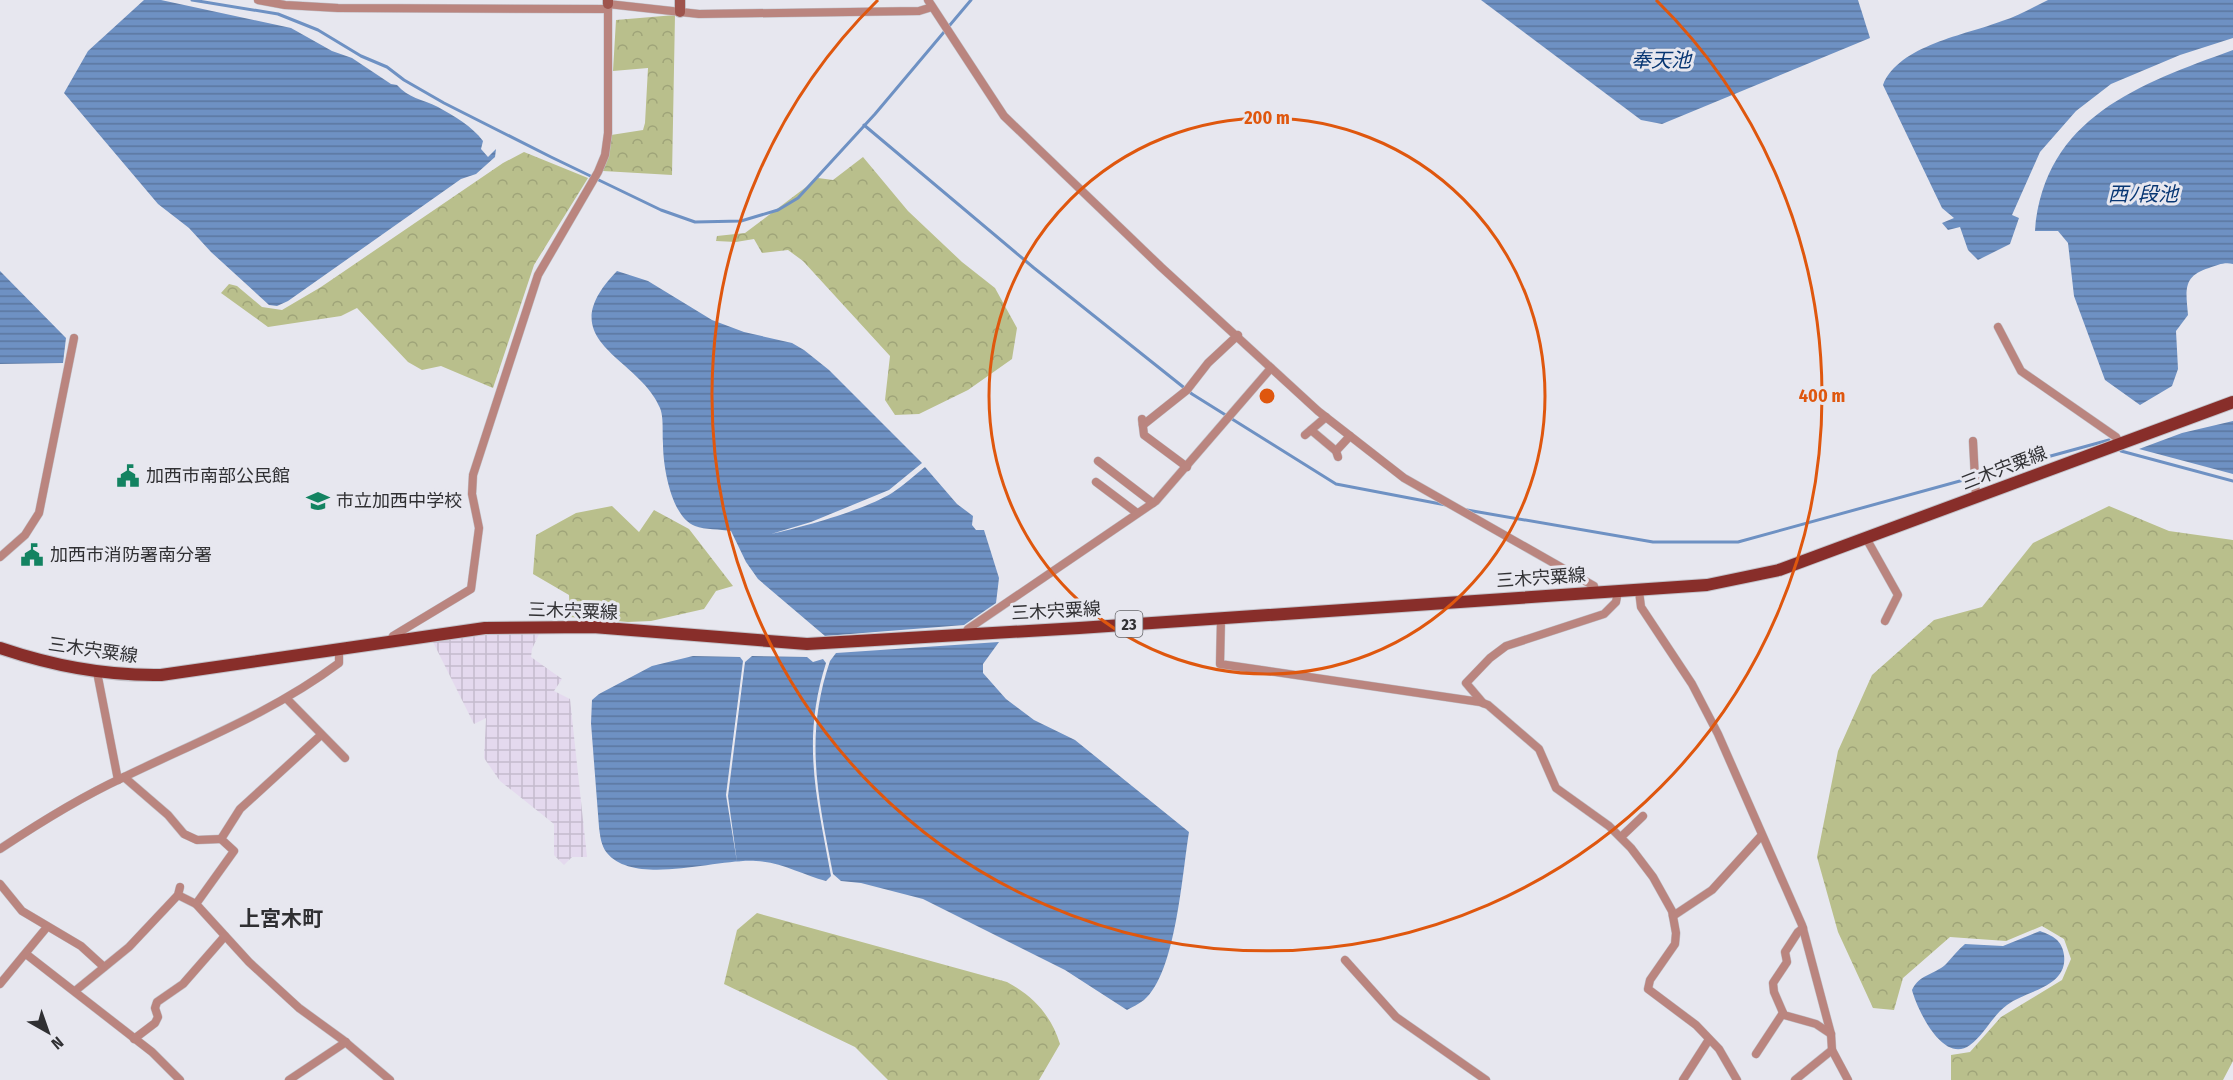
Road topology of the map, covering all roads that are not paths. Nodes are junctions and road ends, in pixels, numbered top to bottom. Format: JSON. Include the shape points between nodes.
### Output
{"nodes":[{"id":1,"x":258,"y":0,"type":"edge"},
{"id":2,"x":680,"y":0,"type":"edge"},
{"id":3,"x":930,"y":3,"type":"edge"},
{"id":4,"x":608,"y":4,"type":"edge"},
{"id":5,"x":680,"y":12,"type":"junction"},
{"id":6,"x":1998,"y":327,"type":"dead end"},
{"id":7,"x":1238,"y":336,"type":"junction"},
{"id":8,"x":74,"y":338,"type":"dead end"},
{"id":9,"x":1271,"y":368,"type":"junction"},
{"id":10,"x":2233,"y":402,"type":"edge"},
{"id":11,"x":1326,"y":417,"type":"junction"},
{"id":12,"x":1350,"y":436,"type":"junction"},
{"id":13,"x":1973,"y":441,"type":"dead end"},
{"id":14,"x":2120,"y":444,"type":"junction"},
{"id":15,"x":1098,"y":461,"type":"dead end"},
{"id":16,"x":1187,"y":466,"type":"junction"},
{"id":17,"x":1096,"y":482,"type":"dead end"},
{"id":18,"x":1976,"y":498,"type":"junction"},
{"id":19,"x":1153,"y":503,"type":"junction"},
{"id":20,"x":1137,"y":513,"type":"junction"},
{"id":21,"x":1866,"y":538,"type":"junction"},
{"id":22,"x":0,"y":556,"type":"edge"},
{"id":23,"x":1618,"y":591,"type":"junction"},
{"id":24,"x":1639,"y":591,"type":"junction"},
{"id":25,"x":1596,"y":593,"type":"junction"},
{"id":26,"x":1221,"y":619,"type":"junction"},
{"id":27,"x":1886,"y":621,"type":"dead end"},
{"id":28,"x":964,"y":635,"type":"junction"},
{"id":29,"x":390,"y":641,"type":"junction"},
{"id":30,"x":0,"y":648,"type":"edge"},
{"id":31,"x":339,"y":650,"type":"junction"},
{"id":32,"x":97,"y":672,"type":"junction"},
{"id":33,"x":287,"y":699,"type":"junction"},
{"id":34,"x":1483,"y":703,"type":"junction"},
{"id":35,"x":321,"y":735,"type":"junction"},
{"id":36,"x":345,"y":758,"type":"dead end"},
{"id":37,"x":121,"y":778,"type":"junction"},
{"id":38,"x":1643,"y":816,"type":"dead end"},
{"id":39,"x":1761,"y":836,"type":"junction"},
{"id":40,"x":1621,"y":837,"type":"junction"},
{"id":41,"x":221,"y":839,"type":"junction"},
{"id":42,"x":0,"y":849,"type":"edge"},
{"id":43,"x":0,"y":884,"type":"edge"},
{"id":44,"x":196,"y":904,"type":"junction"},
{"id":45,"x":1673,"y":916,"type":"junction"},
{"id":46,"x":47,"y":927,"type":"junction"},
{"id":47,"x":1803,"y":928,"type":"junction"},
{"id":48,"x":225,"y":936,"type":"junction"},
{"id":49,"x":26,"y":954,"type":"junction"},
{"id":50,"x":1345,"y":960,"type":"dead end"},
{"id":51,"x":104,"y":967,"type":"junction"},
{"id":52,"x":0,"y":984,"type":"edge"},
{"id":53,"x":75,"y":991,"type":"junction"},
{"id":54,"x":1783,"y":1013,"type":"junction"},
{"id":55,"x":1831,"y":1034,"type":"junction"},
{"id":56,"x":134,"y":1039,"type":"junction"},
{"id":57,"x":1708,"y":1041,"type":"junction"},
{"id":58,"x":346,"y":1042,"type":"junction"},
{"id":59,"x":1832,"y":1050,"type":"junction"},
{"id":60,"x":1756,"y":1054,"type":"dead end"},
{"id":61,"x":180,"y":1080,"type":"edge"},
{"id":62,"x":289,"y":1080,"type":"edge"},
{"id":63,"x":390,"y":1080,"type":"edge"},
{"id":64,"x":1486,"y":1080,"type":"edge"},
{"id":65,"x":1683,"y":1080,"type":"edge"},
{"id":66,"x":1737,"y":1080,"type":"edge"},
{"id":67,"x":1795,"y":1080,"type":"edge"},
{"id":68,"x":1848,"y":1080,"type":"edge"}],
"edges":[{"from":1,"to":4,"type":"street","via":[[338,8]]},
{"from":2,"to":5,"type":"street"},
{"from":3,"to":5,"type":"street","via":[[919,11]]},
{"from":3,"to":7,"type":"street","via":[[1004,116]]},
{"from":4,"to":5,"type":"street"},
{"from":4,"to":29,"type":"street","via":[[605,155],[538,275],[472,475],[479,528],[471,588]]},
{"from":6,"to":14,"type":"street","via":[[2021,371],[2116,437]]},
{"from":7,"to":9,"type":"street"},
{"from":7,"to":16,"type":"street","via":[[1197,375],[1187,390],[1142,422],[1144,435],[1154,445]]},
{"from":8,"to":22,"type":"street","via":[[39,513],[25,535]]},
{"from":9,"to":11,"type":"street"},
{"from":9,"to":16,"type":"street"},
{"from":10,"to":14,"type":"main road","name":"三木宍粟線","number":"23"},
{"from":11,"to":12,"type":"street"},
{"from":11,"to":12,"type":"street","via":[[1308,433],[1337,454]]},
{"from":12,"to":25,"type":"street","via":[[1404,478],[1594,586]]},
{"from":13,"to":18,"type":"street"},
{"from":14,"to":18,"type":"main road","name":"三木宍粟線","number":"23"},
{"from":15,"to":19,"type":"street"},
{"from":16,"to":19,"type":"street"},
{"from":17,"to":20,"type":"street"},
{"from":18,"to":21,"type":"main road","name":"三木宍粟線","number":"23"},
{"from":19,"to":20,"type":"street"},
{"from":20,"to":28,"type":"street"},
{"from":21,"to":24,"type":"main road","name":"三木宍粟線","number":"23","via":[[1740,580]]},
{"from":21,"to":27,"type":"street","via":[[1898,595]]},
{"from":23,"to":24,"type":"main road","name":"三木宍粟線","number":"23"},
{"from":23,"to":25,"type":"main road","name":"三木宍粟線","number":"23"},
{"from":23,"to":34,"type":"street","via":[[1616,602],[1604,614],[1506,646],[1490,658],[1466,683]]},
{"from":24,"to":39,"type":"street","via":[[1641,607],[1692,684],[1719,736]]},
{"from":25,"to":26,"type":"main road","name":"三木宍粟線","number":"23"},
{"from":26,"to":28,"type":"main road","name":"三木宍粟線","number":"23"},
{"from":26,"to":34,"type":"street","via":[[1220,664]]},
{"from":28,"to":29,"type":"main road","name":"三木宍粟線","number":"23","via":[[807,644],[537,626],[444,632]]},
{"from":29,"to":31,"type":"main road","name":"三木宍粟線","number":"23"},
{"from":30,"to":32,"type":"main road","name":"三木宍粟線","number":"23","via":[[41,662]]},
{"from":31,"to":32,"type":"main road","name":"三木宍粟線","number":"23","via":[[185,673]]},
{"from":31,"to":33,"type":"street","via":[[339,663]]},
{"from":32,"to":37,"type":"street"},
{"from":33,"to":35,"type":"street"},
{"from":33,"to":37,"type":"street"},
{"from":34,"to":40,"type":"street","via":[[1539,749],[1556,788]]},
{"from":35,"to":36,"type":"street"},
{"from":35,"to":41,"type":"street","via":[[240,809]]},
{"from":37,"to":41,"type":"street","via":[[168,815],[184,834],[197,840]]},
{"from":37,"to":42,"type":"street","via":[[69,805]]},
{"from":38,"to":40,"type":"street"},
{"from":39,"to":45,"type":"street","via":[[1712,890]]},
{"from":39,"to":47,"type":"street"},
{"from":40,"to":45,"type":"street","via":[[1653,878]]},
{"from":41,"to":44,"type":"street","via":[[234,851]]},
{"from":43,"to":46,"type":"street","via":[[22,911]]},
{"from":44,"to":48,"type":"street"},
{"from":44,"to":51,"type":"street","via":[[179,891],[129,947]]},
{"from":45,"to":57,"type":"street","via":[[1675,944],[1648,989],[1696,1025]]},
{"from":46,"to":49,"type":"street"},
{"from":46,"to":51,"type":"street","via":[[81,946]]},
{"from":47,"to":54,"type":"street","via":[[1785,952],[1787,962],[1773,983]]},
{"from":47,"to":55,"type":"street"},
{"from":48,"to":56,"type":"street","via":[[183,984],[158,1002],[155,1023]]},
{"from":48,"to":58,"type":"street","via":[[299,1008]]},
{"from":49,"to":52,"type":"street"},
{"from":49,"to":53,"type":"street"},
{"from":50,"to":64,"type":"street","via":[[1396,1017]]},
{"from":51,"to":53,"type":"street"},
{"from":53,"to":56,"type":"street"},
{"from":54,"to":55,"type":"street","via":[[1816,1024]]},
{"from":54,"to":60,"type":"street"},
{"from":55,"to":59,"type":"street"},
{"from":56,"to":61,"type":"street"},
{"from":57,"to":65,"type":"street"},
{"from":57,"to":66,"type":"street","via":[[1719,1049]]},
{"from":58,"to":62,"type":"street"},
{"from":58,"to":63,"type":"street"},
{"from":59,"to":67,"type":"street"},
{"from":59,"to":68,"type":"street"}]}
